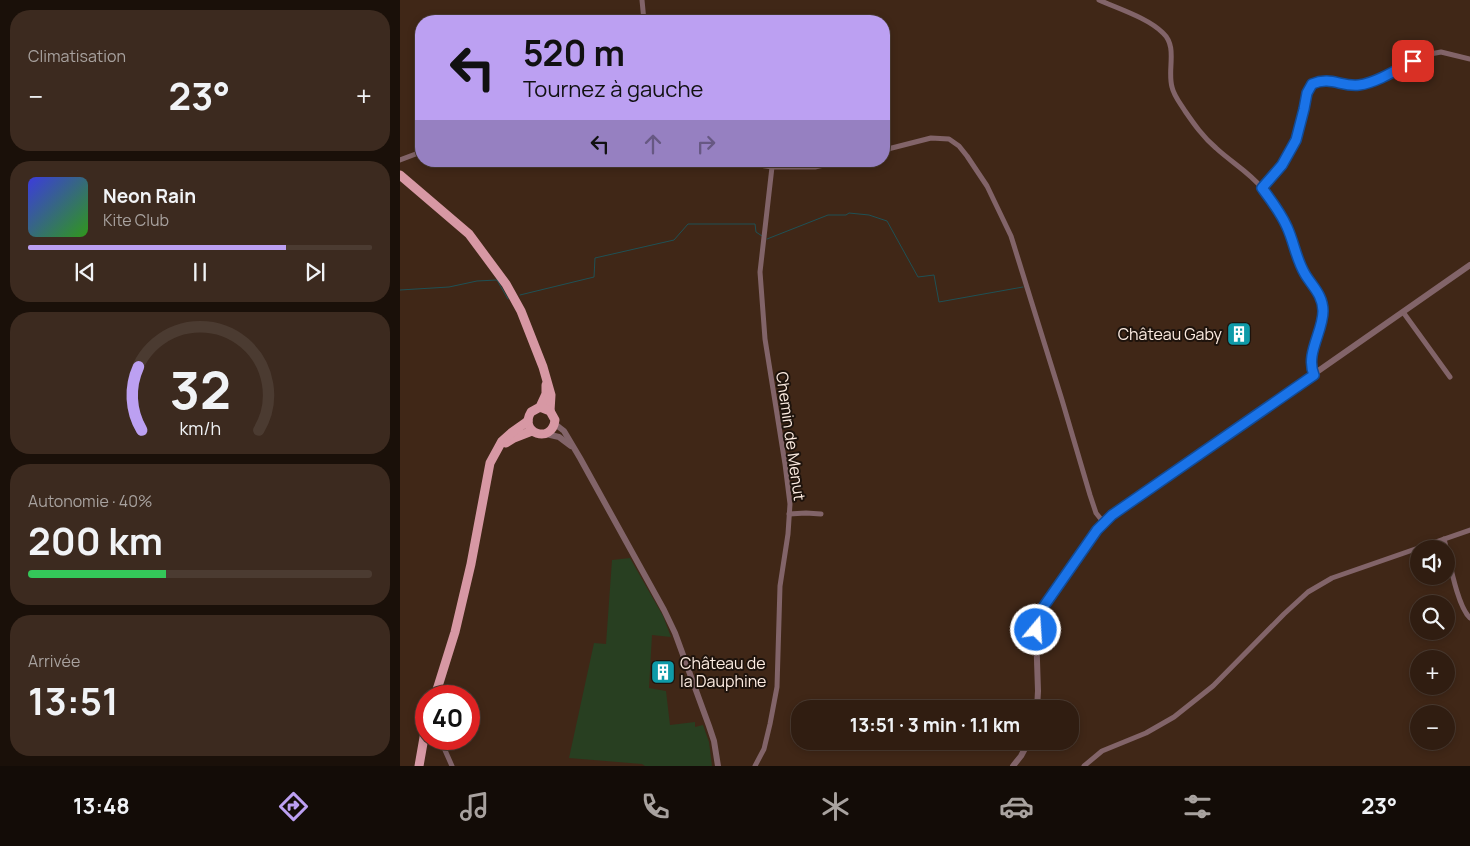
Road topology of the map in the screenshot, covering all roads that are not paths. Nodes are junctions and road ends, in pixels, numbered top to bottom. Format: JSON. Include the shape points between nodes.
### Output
{"nodes":[{"id":1,"x":642,"y":0,"type":"edge"},
{"id":2,"x":1099,"y":0,"type":"edge"},
{"id":3,"x":643,"y":15,"type":"edge"},
{"id":4,"x":1470,"y":59,"type":"edge"},
{"id":5,"x":890,"y":148,"type":"edge"},
{"id":6,"x":415,"y":154,"type":"edge"},
{"id":7,"x":400,"y":160,"type":"edge"},
{"id":8,"x":772,"y":167,"type":"joint"},
{"id":9,"x":819,"y":167,"type":"edge"},
{"id":10,"x":400,"y":175,"type":"edge"},
{"id":11,"x":1262,"y":188,"type":"junction"},
{"id":12,"x":1470,"y":265,"type":"edge"},
{"id":13,"x":1403,"y":312,"type":"junction"},
{"id":14,"x":1314,"y":375,"type":"junction"},
{"id":15,"x":1450,"y":377,"type":"dead end"},
{"id":16,"x":547,"y":380,"type":"junction"},
{"id":17,"x":540,"y":407,"type":"junction"},
{"id":18,"x":550,"y":411,"type":"junction"},
{"id":19,"x":528,"y":421,"type":"junction"},
{"id":20,"x":554,"y":424,"type":"junction"},
{"id":21,"x":532,"y":431,"type":"junction"},
{"id":22,"x":546,"y":434,"type":"junction"},
{"id":23,"x":575,"y":449,"type":"junction"},
{"id":24,"x":496,"y":451,"type":"junction"},
{"id":25,"x":789,"y":514,"type":"junction"},
{"id":26,"x":821,"y":514,"type":"dead end"},
{"id":27,"x":1104,"y":523,"type":"junction"},
{"id":28,"x":1470,"y":530,"type":"edge"},
{"id":29,"x":1444,"y":539,"type":"junction"},
{"id":30,"x":1470,"y":618,"type":"edge"},
{"id":31,"x":438,"y":685,"type":"edge"},
{"id":32,"x":1038,"y":700,"type":"edge"},
{"id":33,"x":422,"y":750,"type":"edge"},
{"id":34,"x":445,"y":750,"type":"edge"},
{"id":35,"x":1025,"y":750,"type":"edge"},
{"id":36,"x":419,"y":766,"type":"edge"},
{"id":37,"x":452,"y":766,"type":"edge"},
{"id":38,"x":718,"y":766,"type":"edge"},
{"id":39,"x":755,"y":766,"type":"edge"},
{"id":40,"x":1013,"y":766,"type":"edge"},
{"id":41,"x":1084,"y":766,"type":"edge"}],
"edges":[{"from":1,"to":3,"type":"street"},
{"from":2,"to":11,"type":"street","via":[[1154,26],[1167,38],[1172,87],[1179,102],[1203,136]]},
{"from":4,"to":11,"type":"street","via":[[1441,52],[1425,55],[1392,73],[1358,85],[1331,81],[1312,84],[1296,140],[1282,165]]},
{"from":5,"to":27,"type":"street","via":[[931,138],[949,139],[968,156],[987,186],[1011,236],[1090,495],[1096,513]]},
{"from":6,"to":7,"type":"street"},
{"from":8,"to":9,"type":"street"},
{"from":8,"to":25,"type":"street","name":"Chemin de Menut","via":[[760,272],[765,339],[785,464]]},
{"from":10,"to":16,"type":"main road","via":[[469,234],[506,284],[521,311]]},
{"from":11,"to":14,"type":"street","via":[[1287,226],[1304,273],[1322,300],[1323,312],[1311,368]]},
{"from":12,"to":13,"type":"street"},
{"from":13,"to":14,"type":"street"},
{"from":13,"to":15,"type":"street"},
{"from":14,"to":27,"type":"street"},
{"from":16,"to":17,"type":"main road","via":[[546,394]]},
{"from":16,"to":18,"type":"main road","via":[[551,395]]},
{"from":17,"to":18,"type":"main road"},
{"from":17,"to":19,"type":"main road","via":[[531,412]]},
{"from":18,"to":20,"type":"main road"},
{"from":19,"to":21,"type":"main road"},
{"from":19,"to":24,"type":"main road","via":[[511,432]]},
{"from":20,"to":22,"type":"main road"},
{"from":20,"to":23,"type":"street","via":[[564,431]]},
{"from":21,"to":22,"type":"main road"},
{"from":21,"to":24,"type":"main road","via":[[514,438]]},
{"from":22,"to":23,"type":"street","via":[[559,437]]},
{"from":23,"to":38,"type":"street","via":[[670,622],[714,741]]},
{"from":24,"to":31,"type":"main road","via":[[490,463],[471,564]]},
{"from":25,"to":26,"type":"street"},
{"from":25,"to":39,"type":"street","name":"Chemin de Menut","via":[[780,586],[777,687],[764,749]]},
{"from":27,"to":32,"type":"street","via":[[1040,613],[1036,630]]},
{"from":28,"to":29,"type":"street"},
{"from":29,"to":30,"type":"street","via":[[1460,603]]},
{"from":29,"to":41,"type":"street","via":[[1332,578],[1308,592],[1213,686],[1174,717],[1146,733],[1102,751]]},
{"from":33,"to":36,"type":"main road"},
{"from":34,"to":37,"type":"street"},
{"from":35,"to":40,"type":"street"}]}
